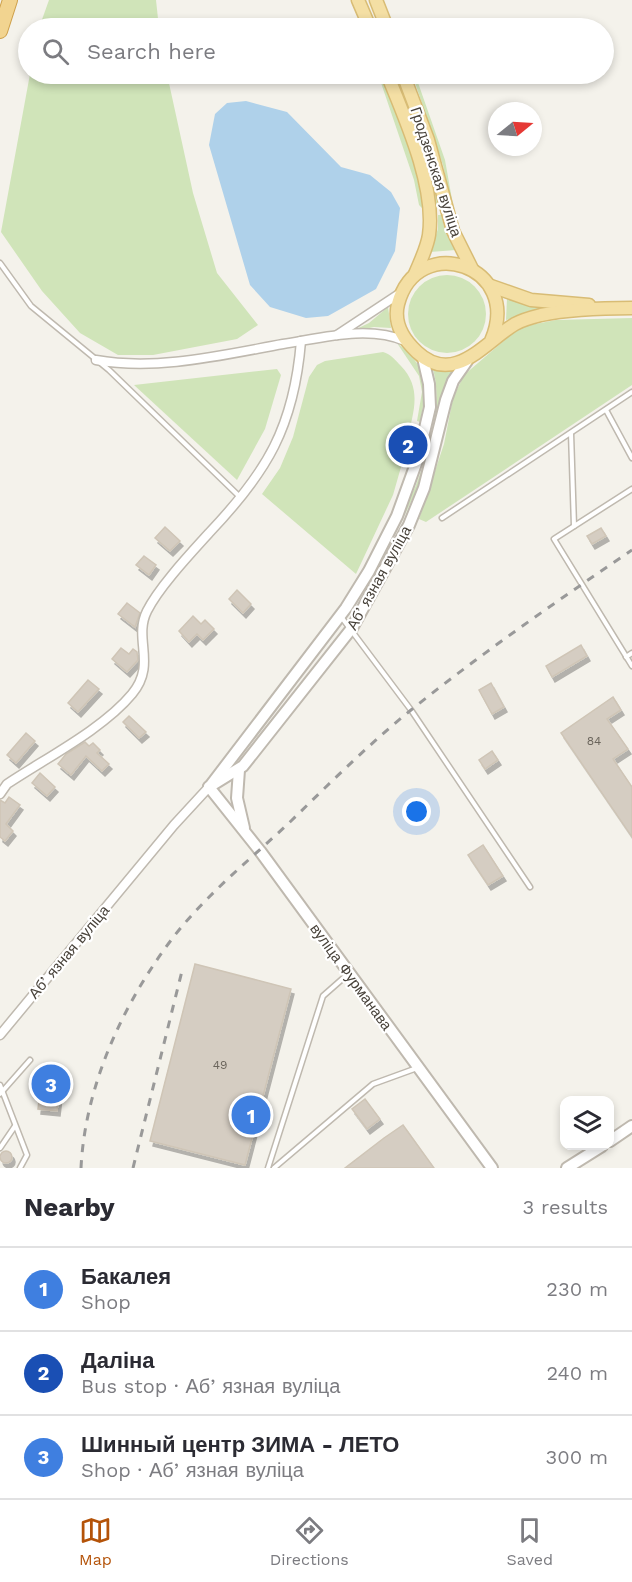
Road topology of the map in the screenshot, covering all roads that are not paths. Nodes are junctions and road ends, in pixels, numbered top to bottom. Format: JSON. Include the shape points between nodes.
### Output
{"nodes":[{"id":1,"x":10,"y":0,"type":"edge"},
{"id":2,"x":358,"y":0,"type":"edge"},
{"id":3,"x":376,"y":0,"type":"edge"},
{"id":4,"x":366,"y":18,"type":"edge"},
{"id":5,"x":383,"y":18,"type":"edge"},
{"id":6,"x":0,"y":31,"type":"edge"},
{"id":7,"x":391,"y":84,"type":"edge"},
{"id":8,"x":407,"y":84,"type":"edge"},
{"id":9,"x":0,"y":263,"type":"edge"},
{"id":10,"x":472,"y":269,"type":"junction"},
{"id":11,"x":415,"y":274,"type":"junction"},
{"id":12,"x":491,"y":286,"type":"junction"},
{"id":13,"x":402,"y":292,"type":"junction"},
{"id":14,"x":626,"y":308,"type":"edge"},
{"id":15,"x":335,"y":336,"type":"junction"},
{"id":16,"x":302,"y":341,"type":"junction"},
{"id":17,"x":405,"y":341,"type":"junction"},
{"id":18,"x":491,"y":341,"type":"junction"},
{"id":19,"x":423,"y":358,"type":"junction"},
{"id":20,"x":96,"y":360,"type":"junction"},
{"id":21,"x":467,"y":361,"type":"junction"},
{"id":22,"x":632,"y":392,"type":"edge"},
{"id":23,"x":606,"y":410,"type":"junction"},
{"id":24,"x":571,"y":433,"type":"junction"},
{"id":25,"x":632,"y":458,"type":"edge"},
{"id":26,"x":632,"y":489,"type":"edge"},
{"id":27,"x":242,"y":498,"type":"junction"},
{"id":28,"x":442,"y":519,"type":"dead end"},
{"id":29,"x":574,"y":526,"type":"junction"},
{"id":30,"x":340,"y":616,"type":"junction"},
{"id":31,"x":352,"y":628,"type":"junction"},
{"id":32,"x":632,"y":653,"type":"edge"},
{"id":33,"x":626,"y":657,"type":"junction"},
{"id":34,"x":632,"y":666,"type":"edge"},
{"id":35,"x":239,"y":770,"type":"junction"},
{"id":36,"x":209,"y":787,"type":"junction"},
{"id":37,"x":0,"y":794,"type":"edge"},
{"id":38,"x":246,"y":834,"type":"junction"},
{"id":39,"x":530,"y":887,"type":"dead end"},
{"id":40,"x":349,"y":974,"type":"junction"},
{"id":41,"x":0,"y":1035,"type":"edge"},
{"id":42,"x":30,"y":1060,"type":"dead end"},
{"id":43,"x":418,"y":1068,"type":"junction"},
{"id":44,"x":0,"y":1085,"type":"edge"},
{"id":45,"x":1,"y":1093,"type":"edge"},
{"id":46,"x":16,"y":1126,"type":"junction"},
{"id":47,"x":632,"y":1126,"type":"edge"},
{"id":48,"x":614,"y":1138,"type":"edge"},
{"id":49,"x":0,"y":1148,"type":"edge"},
{"id":50,"x":596,"y":1150,"type":"edge"},
{"id":51,"x":20,"y":1168,"type":"edge"},
{"id":52,"x":268,"y":1168,"type":"edge"},
{"id":53,"x":274,"y":1168,"type":"edge"},
{"id":54,"x":492,"y":1168,"type":"edge"},
{"id":55,"x":567,"y":1168,"type":"edge"}],
"edges":[{"from":1,"to":6,"type":"highway"},
{"from":2,"to":4,"type":"main road"},
{"from":3,"to":5,"type":"main road"},
{"from":7,"to":11,"type":"main road","name":"Гродзенская вуліца","via":[[421,169],[430,213],[429,237]]},
{"from":8,"to":10,"type":"main road","name":"Гродзенская вуліца","via":[[428,141],[453,231]]},
{"from":9,"to":20,"type":"lane","via":[[31,306]]},
{"from":10,"to":11,"type":"main road","via":[[453,263],[433,265]]},
{"from":10,"to":12,"type":"main road","name":"Абʼязная вуліца"},
{"from":11,"to":13,"type":"main road"},
{"from":12,"to":14,"type":"main road","name":"Абʼязная вуліца","via":[[531,300]]},
{"from":12,"to":18,"type":"main road","via":[[499,314]]},
{"from":13,"to":15,"type":"street"},
{"from":13,"to":17,"type":"main road","via":[[398,326]]},
{"from":14,"to":18,"type":"main road","name":"Абʼязная вуліца","via":[[541,315],[517,323]]},
{"from":15,"to":16,"type":"street"},
{"from":15,"to":17,"type":"street","via":[[386,333]]},
{"from":16,"to":20,"type":"street","via":[[139,366]]},
{"from":16,"to":27,"type":"street","via":[[299,367],[274,452]]},
{"from":17,"to":19,"type":"main road"},
{"from":18,"to":21,"type":"main road","name":"Абʼязная вуліца"},
{"from":19,"to":21,"type":"main road","via":[[445,364]]},
{"from":19,"to":30,"type":"street","name":"Абʼязная вуліца","via":[[430,407],[418,458],[392,525]]},
{"from":20,"to":27,"type":"lane"},
{"from":21,"to":31,"type":"street","name":"Абʼязная вуліца","via":[[446,400],[424,488],[409,525]]},
{"from":22,"to":23,"type":"lane"},
{"from":23,"to":24,"type":"lane"},
{"from":23,"to":25,"type":"lane"},
{"from":24,"to":28,"type":"lane"},
{"from":24,"to":29,"type":"lane"},
{"from":26,"to":29,"type":"lane"},
{"from":27,"to":37,"type":"street","via":[[186,558],[147,611],[143,625],[146,670],[133,693],[102,722],[7,784]]},
{"from":29,"to":33,"type":"lane","via":[[555,539]]},
{"from":30,"to":31,"type":"lane"},
{"from":30,"to":36,"type":"street","name":"Абʼязная вуліца"},
{"from":31,"to":35,"type":"street","name":"Абʼязная вуліца"},
{"from":31,"to":39,"type":"lane"},
{"from":32,"to":33,"type":"lane"},
{"from":33,"to":34,"type":"lane"},
{"from":35,"to":36,"type":"street","name":"Абʼязная вуліца"},
{"from":35,"to":38,"type":"street","via":[[237,798]]},
{"from":36,"to":38,"type":"street","name":"вуліца Фурманава"},
{"from":36,"to":41,"type":"street","name":"Абʼязная вуліца"},
{"from":38,"to":40,"type":"street","name":"вуліца Фурманава"},
{"from":40,"to":43,"type":"street","name":"вуліца Фурманава"},
{"from":40,"to":52,"type":"lane","via":[[323,996]]},
{"from":42,"to":45,"type":"lane"},
{"from":43,"to":53,"type":"lane","via":[[373,1084]]},
{"from":43,"to":54,"type":"street","name":"вуліца Фурманава"},
{"from":44,"to":45,"type":"lane"},
{"from":45,"to":46,"type":"lane"},
{"from":46,"to":49,"type":"lane"},
{"from":46,"to":51,"type":"lane","via":[[27,1155]]},
{"from":47,"to":48,"type":"street"},
{"from":50,"to":55,"type":"street"}]}
